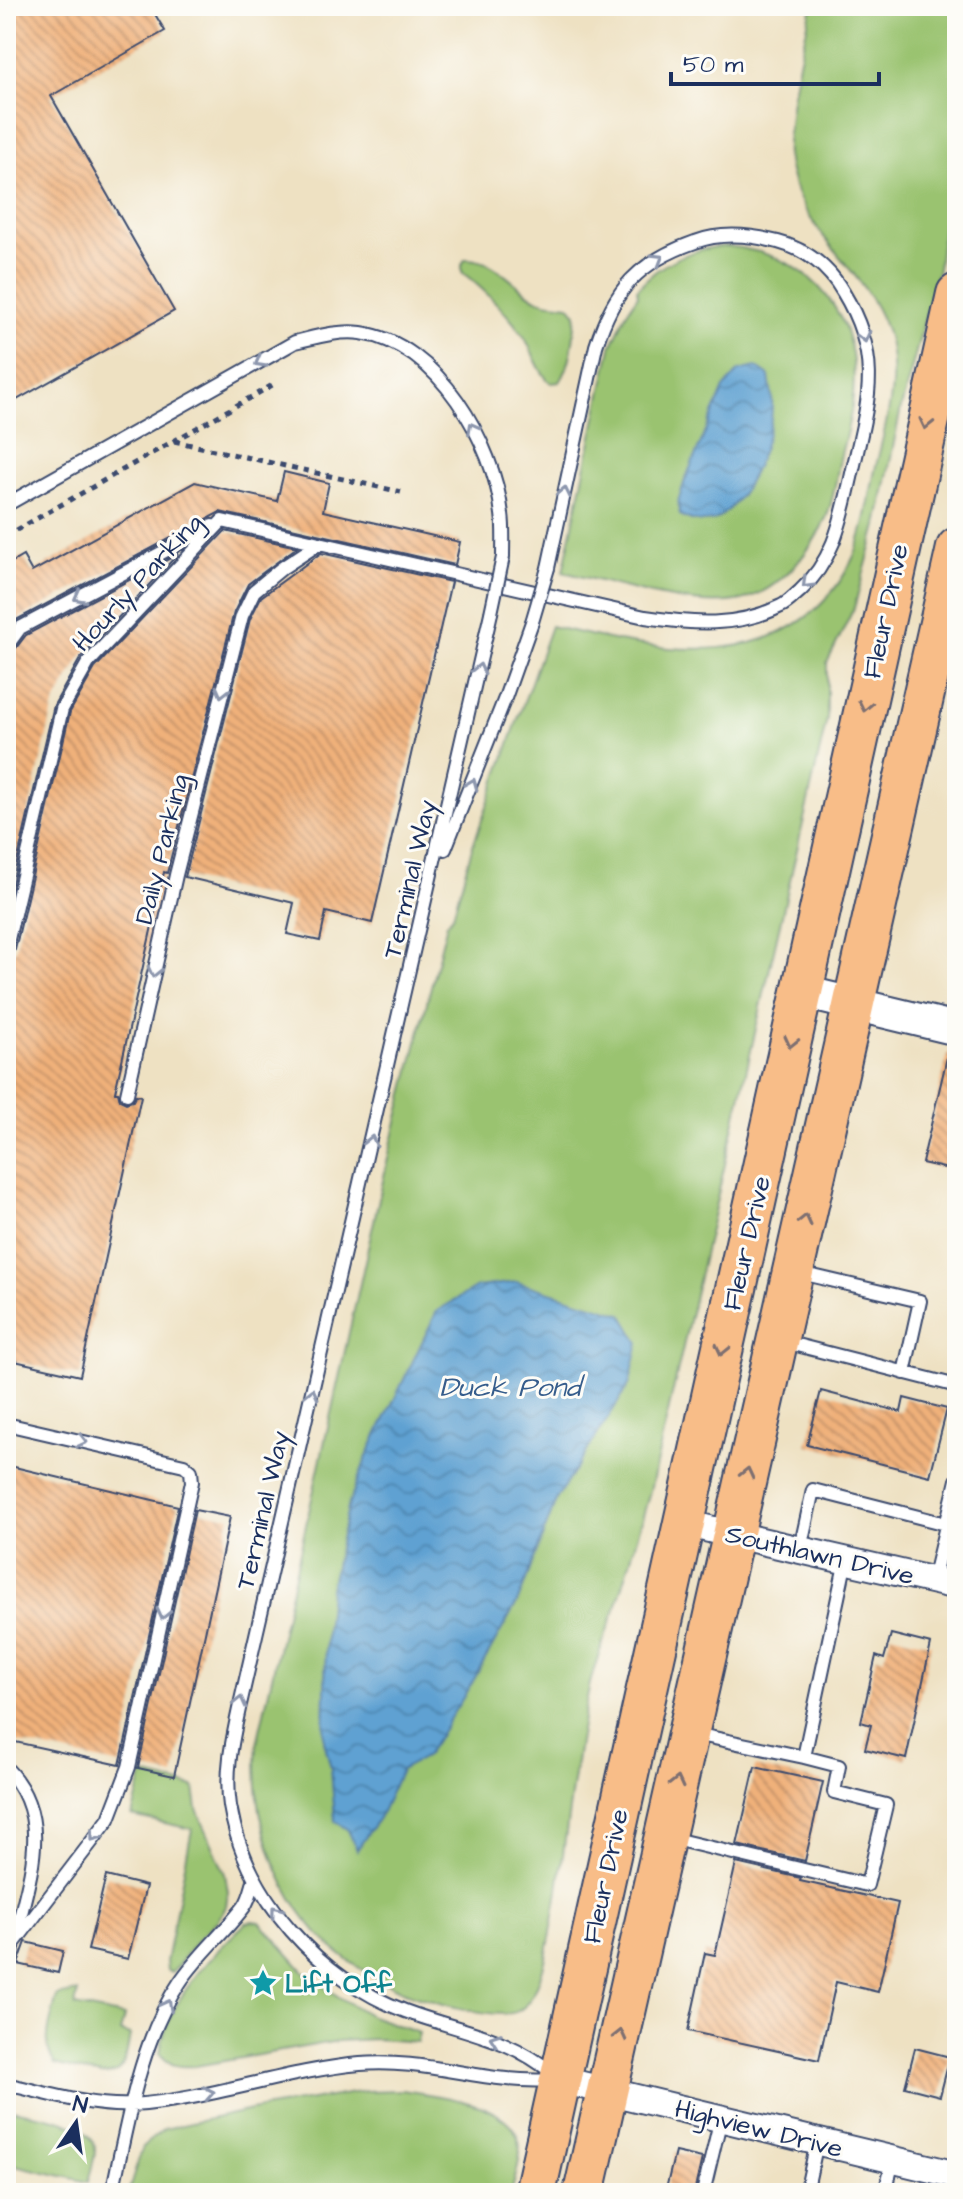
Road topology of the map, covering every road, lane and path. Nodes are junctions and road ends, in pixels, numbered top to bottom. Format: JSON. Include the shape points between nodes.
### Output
{"nodes":[{"id":1,"x":957,"y":294,"type":"edge"},
{"id":2,"x":276,"y":383,"type":"dead end"},
{"id":3,"x":174,"y":441,"type":"junction"},
{"id":4,"x":401,"y":492,"type":"dead end"},
{"id":5,"x":6,"y":505,"type":"edge"},
{"id":6,"x":222,"y":521,"type":"junction"},
{"id":7,"x":6,"y":536,"type":"edge"},
{"id":8,"x":320,"y":543,"type":"junction"},
{"id":9,"x":957,"y":548,"type":"edge"},
{"id":10,"x":6,"y":647,"type":"edge"},
{"id":11,"x":431,"y":882,"type":"junction"},
{"id":12,"x":6,"y":948,"type":"edge"},
{"id":13,"x":803,"y":992,"type":"junction"},
{"id":14,"x":854,"y":1004,"type":"junction"},
{"id":15,"x":957,"y":1029,"type":"edge"},
{"id":16,"x":127,"y":1094,"type":"dead end"},
{"id":17,"x":793,"y":1272,"type":"junction"},
{"id":18,"x":777,"y":1341,"type":"junction"},
{"id":19,"x":904,"y":1373,"type":"junction"},
{"id":20,"x":957,"y":1386,"type":"edge"},
{"id":21,"x":6,"y":1424,"type":"edge"},
{"id":22,"x":957,"y":1480,"type":"edge"},
{"id":23,"x":683,"y":1523,"type":"junction"},
{"id":24,"x":946,"y":1524,"type":"junction"},
{"id":25,"x":734,"y":1534,"type":"junction"},
{"id":26,"x":800,"y":1549,"type":"junction"},
{"id":27,"x":846,"y":1560,"type":"junction"},
{"id":28,"x":945,"y":1583,"type":"edge"},
{"id":29,"x":688,"y":1733,"type":"junction"},
{"id":30,"x":804,"y":1757,"type":"junction"},
{"id":31,"x":6,"y":1768,"type":"edge"},
{"id":32,"x":665,"y":1837,"type":"junction"},
{"id":33,"x":255,"y":1878,"type":"junction"},
{"id":34,"x":14,"y":1943,"type":"junction"},
{"id":35,"x":6,"y":1978,"type":"edge"},
{"id":36,"x":561,"y":2080,"type":"junction"},
{"id":37,"x":8,"y":2081,"type":"edge"},
{"id":38,"x":608,"y":2090,"type":"junction"},
{"id":39,"x":132,"y":2105,"type":"junction"},
{"id":40,"x":721,"y":2118,"type":"junction"},
{"id":41,"x":817,"y":2142,"type":"junction"},
{"id":42,"x":893,"y":2160,"type":"junction"},
{"id":43,"x":957,"y":2175,"type":"edge"},
{"id":44,"x":112,"y":2193,"type":"edge"},
{"id":45,"x":535,"y":2193,"type":"edge"},
{"id":46,"x":584,"y":2193,"type":"edge"},
{"id":47,"x":703,"y":2193,"type":"edge"},
{"id":48,"x":806,"y":2193,"type":"edge"},
{"id":49,"x":885,"y":2193,"type":"edge"}],
"edges":[{"from":1,"to":13,"type":"main road","name":"Fleur Drive","one_way":true},
{"from":2,"to":3,"type":"path"},
{"from":3,"to":4,"type":"path"},
{"from":3,"to":7,"type":"path"},
{"from":11,"to":5,"type":"lane","name":"Terminal Way","one_way":true,"bridge":true,"via":[[503,557],[502,514],[479,438],[461,405],[418,357],[361,333],[295,342]]},
{"from":6,"to":8,"type":"lane"},
{"from":6,"to":10,"type":"lane","one_way":true,"via":[[20,628]]},
{"from":6,"to":12,"type":"lane","name":"Hourly Parking","via":[[88,663],[62,709]]},
{"from":11,"to":8,"type":"lane","one_way":true,"bridge":true,"via":[[532,622],[548,568],[596,346],[617,295],[633,276],[675,249],[725,236],[759,237],[819,261],[859,317],[867,346],[869,394],[839,531],[812,580],[784,605],[748,619],[672,621],[645,617]]},
{"from":8,"to":16,"type":"lane","name":"Daily Parking","one_way":true,"via":[[254,591],[242,616]]},
{"from":9,"to":14,"type":"main road","name":"Fleur Drive"},
{"from":33,"to":11,"type":"lane","name":"Terminal Way","one_way":true,"via":[[230,1805],[231,1743]]},
{"from":13,"to":14,"type":"street"},
{"from":13,"to":23,"type":"main road","name":"Fleur Drive","one_way":true},
{"from":14,"to":15,"type":"street"},
{"from":17,"to":14,"type":"main road","name":"Fleur Drive","one_way":true},
{"from":17,"to":18,"type":"main road","name":"Fleur Drive"},
{"from":17,"to":19,"type":"lane","via":[[920,1301]]},
{"from":18,"to":19,"type":"lane"},
{"from":25,"to":18,"type":"main road","name":"Fleur Drive","one_way":true},
{"from":19,"to":20,"type":"lane"},
{"from":21,"to":34,"type":"lane","one_way":true,"via":[[184,1465],[192,1482],[120,1795],[109,1819]]},
{"from":22,"to":24,"type":"lane"},
{"from":23,"to":25,"type":"street","name":"Southlawn Drive"},
{"from":23,"to":36,"type":"main road","name":"Fleur Drive"},
{"from":24,"to":26,"type":"lane","via":[[813,1490]]},
{"from":24,"to":28,"type":"lane"},
{"from":25,"to":26,"type":"street","name":"Southlawn Drive"},
{"from":25,"to":29,"type":"main road","name":"Fleur Drive"},
{"from":26,"to":27,"type":"street","name":"Southlawn Drive"},
{"from":27,"to":28,"type":"street","name":"Southlawn Drive"},
{"from":27,"to":30,"type":"lane"},
{"from":29,"to":30,"type":"lane"},
{"from":32,"to":29,"type":"main road","name":"Fleur Drive","one_way":true},
{"from":30,"to":32,"type":"lane","via":[[839,1766],[834,1792],[886,1805],[867,1885]]},
{"from":31,"to":34,"type":"lane","via":[[27,1795],[35,1822],[35,1848]]},
{"from":38,"to":32,"type":"main road","name":"Fleur Drive","one_way":true},
{"from":36,"to":33,"type":"lane","name":"Terminal Way","one_way":true,"via":[[500,2040],[404,2011],[361,1990],[288,1927]]},
{"from":39,"to":33,"type":"lane","one_way":true,"via":[[164,2009],[187,1972],[244,1906]]},
{"from":34,"to":35,"type":"lane"},
{"from":36,"to":38,"type":"street","name":"Highview Drive"},
{"from":39,"to":36,"type":"lane","one_way":true,"via":[[362,2064],[444,2069],[522,2083]]},
{"from":36,"to":45,"type":"main road","name":"Fleur Drive"},
{"from":37,"to":39,"type":"lane","via":[[84,2100]]},
{"from":38,"to":40,"type":"street","name":"Highview Drive"},
{"from":38,"to":46,"type":"main road","name":"Fleur Drive"},
{"from":39,"to":44,"type":"lane"},
{"from":40,"to":41,"type":"street","name":"Highview Drive"},
{"from":40,"to":47,"type":"lane"},
{"from":41,"to":42,"type":"street","name":"Highview Drive"},
{"from":41,"to":48,"type":"lane"},
{"from":42,"to":43,"type":"street","name":"Highview Drive"},
{"from":42,"to":49,"type":"lane"}]}
